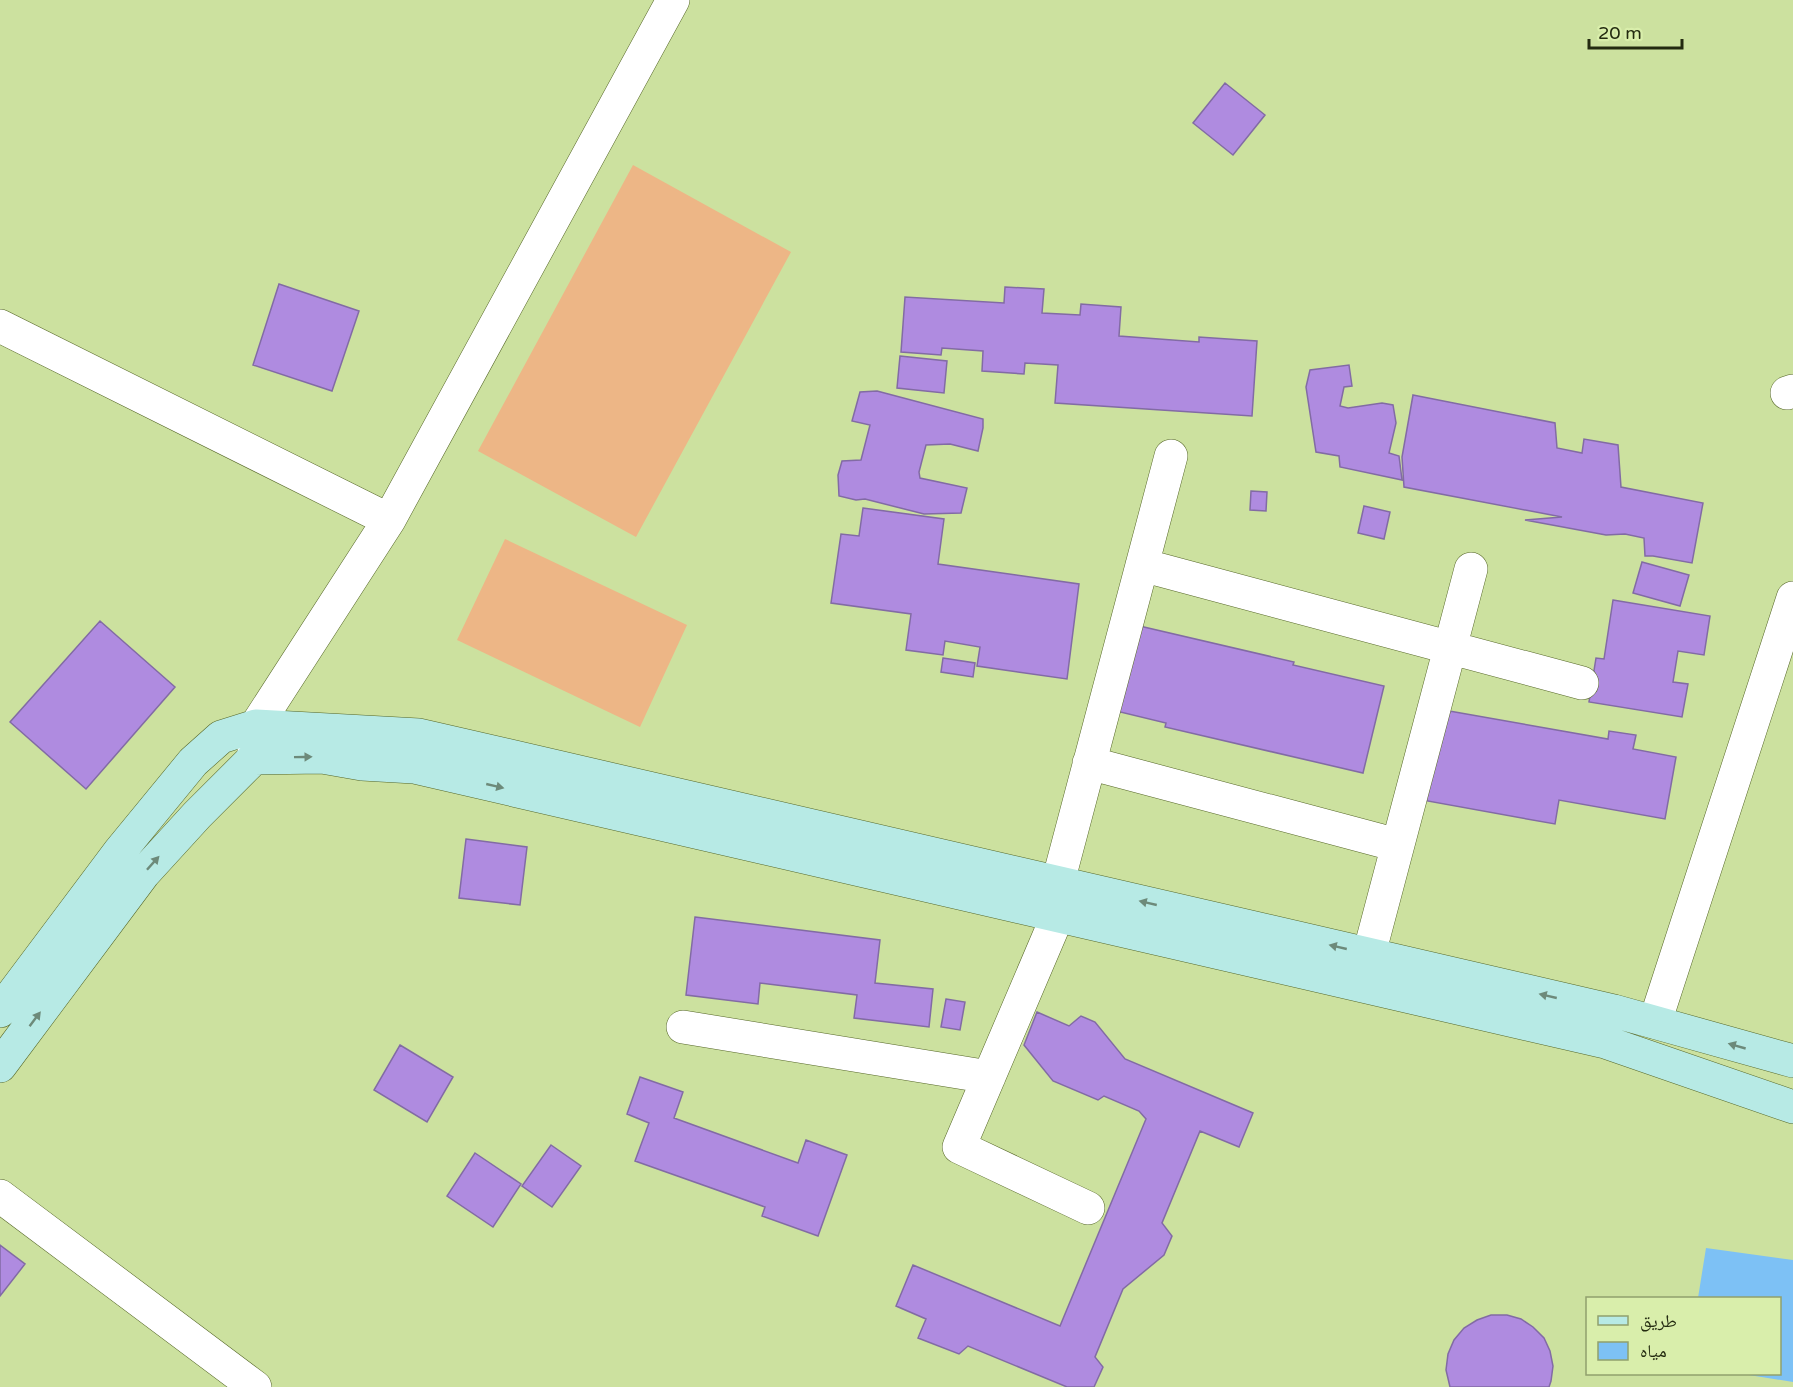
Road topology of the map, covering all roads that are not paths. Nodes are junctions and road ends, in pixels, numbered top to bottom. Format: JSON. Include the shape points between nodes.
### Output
{"nodes":[{"id":1,"x":672,"y":0,"type":"edge"},
{"id":2,"x":0,"y":326,"type":"edge"},
{"id":3,"x":1171,"y":456,"type":"dead end"},
{"id":4,"x":389,"y":520,"type":"junction"},
{"id":5,"x":1142,"y":565,"type":"junction"},
{"id":6,"x":1471,"y":569,"type":"dead end"},
{"id":7,"x":1793,"y":598,"type":"edge"},
{"id":8,"x":1450,"y":648,"type":"junction"},
{"id":9,"x":1582,"y":683,"type":"dead end"},
{"id":10,"x":256,"y":726,"type":"junction"},
{"id":11,"x":254,"y":758,"type":"junction"},
{"id":12,"x":1089,"y":763,"type":"junction"},
{"id":13,"x":1397,"y":845,"type":"junction"},
{"id":14,"x":1061,"y":883,"type":"junction"},
{"id":15,"x":1058,"y":915,"type":"junction"},
{"id":16,"x":1369,"y":954,"type":"junction"},
{"id":17,"x":0,"y":1011,"type":"edge"},
{"id":18,"x":1655,"y":1022,"type":"junction"},
{"id":19,"x":683,"y":1027,"type":"dead end"},
{"id":20,"x":1793,"y":1061,"type":"edge"},
{"id":21,"x":0,"y":1066,"type":"edge"},
{"id":22,"x":989,"y":1077,"type":"junction"},
{"id":23,"x":1793,"y":1107,"type":"edge"},
{"id":24,"x":0,"y":1196,"type":"edge"},
{"id":25,"x":1088,"y":1208,"type":"dead end"},
{"id":26,"x":255,"y":1387,"type":"edge"}],
"edges":[{"from":1,"to":4,"type":"street"},
{"from":2,"to":4,"type":"street"},
{"from":3,"to":5,"type":"street"},
{"from":4,"to":10,"type":"street"},
{"from":5,"to":8,"type":"street"},
{"from":5,"to":12,"type":"street"},
{"from":6,"to":8,"type":"street"},
{"from":7,"to":18,"type":"street"},
{"from":8,"to":9,"type":"street"},
{"from":8,"to":13,"type":"street"},
{"from":10,"to":11,"type":"street"},
{"from":10,"to":14,"type":"street","via":[[419,735]]},
{"from":10,"to":17,"type":"street","via":[[221,737],[193,762],[120,851]]},
{"from":11,"to":15,"type":"street","one_way":true,"via":[[322,757],[414,767]]},
{"from":21,"to":11,"type":"street","one_way":true,"via":[[144,873]]},
{"from":12,"to":13,"type":"street"},
{"from":12,"to":14,"type":"street"},
{"from":13,"to":16,"type":"street"},
{"from":14,"to":15,"type":"street"},
{"from":16,"to":14,"type":"street","one_way":true},
{"from":15,"to":22,"type":"street"},
{"from":15,"to":23,"type":"street","via":[[1605,1042]]},
{"from":18,"to":16,"type":"street","one_way":true},
{"from":20,"to":18,"type":"street","one_way":true},
{"from":19,"to":22,"type":"street"},
{"from":22,"to":25,"type":"street","via":[[959,1147]]},
{"from":24,"to":26,"type":"street"}]}
